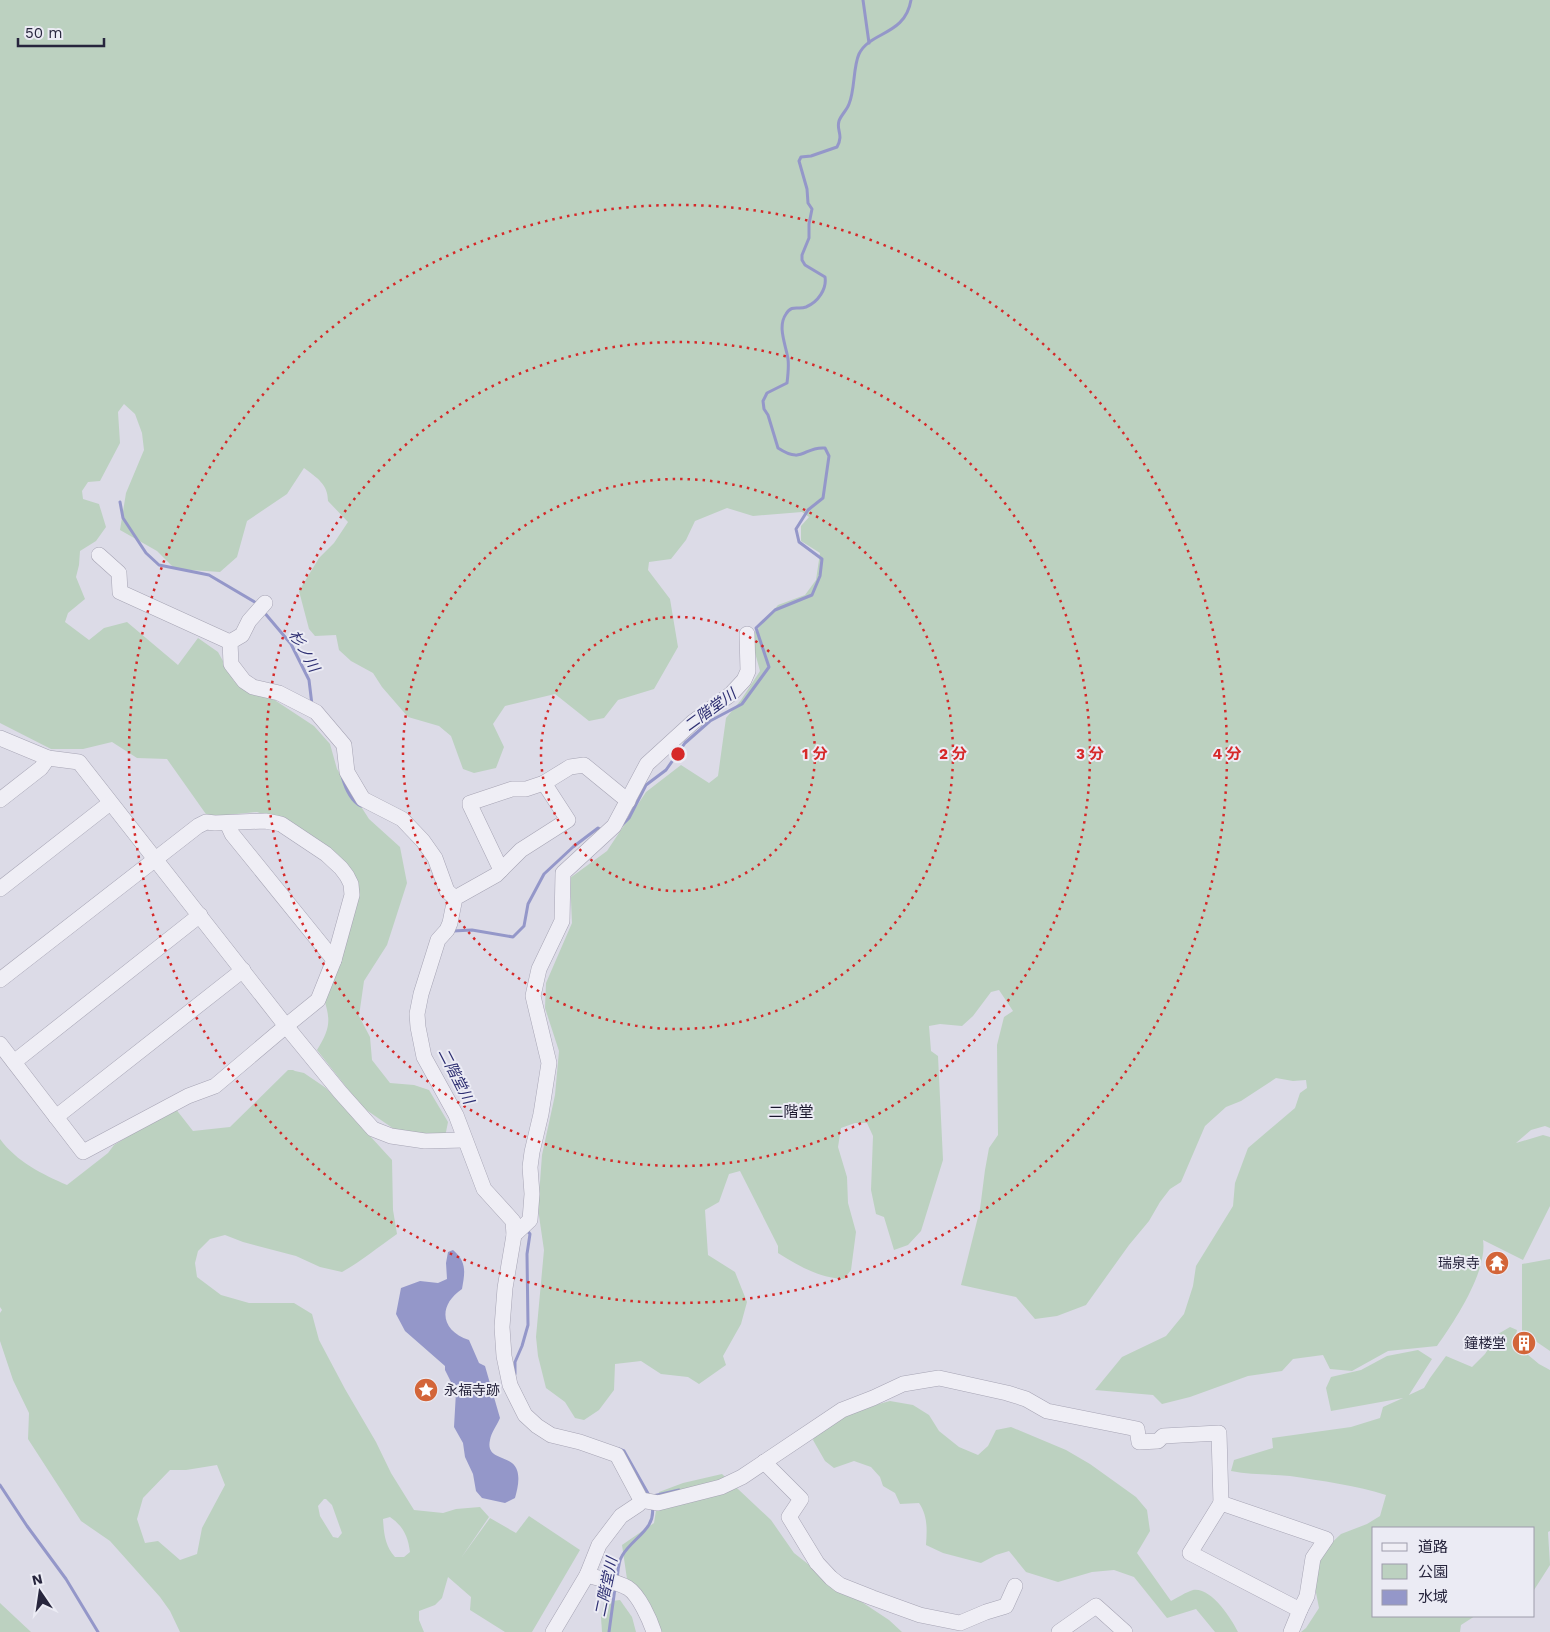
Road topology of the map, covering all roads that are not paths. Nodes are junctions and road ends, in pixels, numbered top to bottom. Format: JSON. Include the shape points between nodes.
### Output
{"nodes":[{"id":1,"x":99,"y":555,"type":"dead end"},
{"id":2,"x":266,"y":603,"type":"dead end"},
{"id":3,"x":747,"y":634,"type":"dead end"},
{"id":4,"x":230,"y":642,"type":"junction"},
{"id":5,"x":0,"y":738,"type":"edge"},
{"id":6,"x":48,"y":758,"type":"junction"},
{"id":7,"x":544,"y":783,"type":"junction"},
{"id":8,"x":0,"y":800,"type":"edge"},
{"id":9,"x":628,"y":801,"type":"junction"},
{"id":10,"x":110,"y":803,"type":"junction"},
{"id":11,"x":227,"y":824,"type":"junction"},
{"id":12,"x":156,"y":859,"type":"junction"},
{"id":13,"x":501,"y":870,"type":"junction"},
{"id":14,"x":0,"y":889,"type":"edge"},
{"id":15,"x":454,"y":905,"type":"junction"},
{"id":16,"x":200,"y":915,"type":"junction"},
{"id":17,"x":334,"y":960,"type":"junction"},
{"id":18,"x":243,"y":970,"type":"junction"},
{"id":19,"x":0,"y":980,"type":"edge"},
{"id":20,"x":286,"y":1026,"type":"junction"},
{"id":21,"x":0,"y":1044,"type":"edge"},
{"id":22,"x":14,"y":1062,"type":"junction"},
{"id":23,"x":56,"y":1117,"type":"junction"},
{"id":24,"x":464,"y":1140,"type":"junction"},
{"id":25,"x":514,"y":1235,"type":"junction"},
{"id":26,"x":764,"y":1462,"type":"junction"},
{"id":27,"x":641,"y":1500,"type":"junction"},
{"id":28,"x":1221,"y":1503,"type":"junction"},
{"id":29,"x":587,"y":1575,"type":"junction"},
{"id":30,"x":1015,"y":1586,"type":"dead end"},
{"id":31,"x":1300,"y":1610,"type":"junction"},
{"id":32,"x":553,"y":1632,"type":"edge"},
{"id":33,"x":654,"y":1632,"type":"edge"},
{"id":34,"x":1059,"y":1632,"type":"edge"},
{"id":35,"x":1126,"y":1632,"type":"edge"},
{"id":36,"x":1291,"y":1632,"type":"edge"}],
"edges":[{"from":1,"to":4,"type":"street","via":[[118,573],[120,592]]},
{"from":2,"to":4,"type":"street","via":[[249,621],[242,635]]},
{"from":3,"to":9,"type":"street","via":[[748,671],[744,680],[647,764]]},
{"from":4,"to":15,"type":"street","via":[[231,664],[244,681],[253,687],[279,693],[322,718],[344,745],[347,772],[363,799],[402,819],[423,840],[435,858]]},
{"from":5,"to":6,"type":"street"},
{"from":6,"to":8,"type":"street","via":[[41,768]]},
{"from":6,"to":10,"type":"street","via":[[79,762]]},
{"from":7,"to":9,"type":"street","via":[[570,767],[584,765]]},
{"from":7,"to":13,"type":"street","via":[[568,820],[521,850]]},
{"from":7,"to":13,"type":"street","via":[[526,789],[512,789],[470,803]]},
{"from":9,"to":25,"type":"street","via":[[609,831],[564,873],[562,922],[539,969],[533,996],[549,1062],[530,1168],[530,1220]]},
{"from":10,"to":12,"type":"street"},
{"from":10,"to":14,"type":"street"},
{"from":11,"to":12,"type":"street","via":[[206,822]]},
{"from":11,"to":17,"type":"street"},
{"from":11,"to":17,"type":"street","via":[[265,821],[281,824],[326,854],[344,872],[351,884],[352,895]]},
{"from":12,"to":16,"type":"street"},
{"from":12,"to":19,"type":"street"},
{"from":13,"to":15,"type":"street"},
{"from":15,"to":24,"type":"street","via":[[447,930],[438,940],[433,954],[417,1014],[424,1057],[456,1115]]},
{"from":16,"to":18,"type":"street"},
{"from":16,"to":22,"type":"street"},
{"from":17,"to":20,"type":"street","via":[[318,1000]]},
{"from":18,"to":20,"type":"street"},
{"from":18,"to":23,"type":"street"},
{"from":20,"to":23,"type":"street","via":[[215,1086],[188,1096],[84,1152]]},
{"from":20,"to":24,"type":"street","via":[[373,1129],[391,1136],[425,1141]]},
{"from":21,"to":22,"type":"street"},
{"from":22,"to":23,"type":"street"},
{"from":24,"to":25,"type":"street","via":[[484,1189],[512,1221]]},
{"from":25,"to":27,"type":"street","via":[[502,1328],[510,1385],[524,1415],[551,1435],[617,1455]]},
{"from":26,"to":27,"type":"street","via":[[722,1486],[658,1503]]},
{"from":26,"to":28,"type":"street","via":[[842,1410],[903,1384],[939,1378],[1007,1393],[1047,1411],[1137,1429],[1140,1442],[1158,1441],[1163,1436],[1220,1434]]},
{"from":26,"to":30,"type":"street","via":[[801,1498],[789,1516],[817,1562],[840,1585],[920,1615],[960,1623],[1006,1606]]},
{"from":27,"to":29,"type":"street","via":[[621,1516],[606,1535]]},
{"from":28,"to":31,"type":"street","via":[[1190,1553]]},
{"from":28,"to":31,"type":"street","via":[[1326,1539],[1312,1558],[1307,1596]]},
{"from":29,"to":32,"type":"street"},
{"from":29,"to":33,"type":"street","via":[[627,1587],[633,1592]]},
{"from":31,"to":36,"type":"street"},
{"from":34,"to":35,"type":"street","via":[[1096,1606]]}]}
